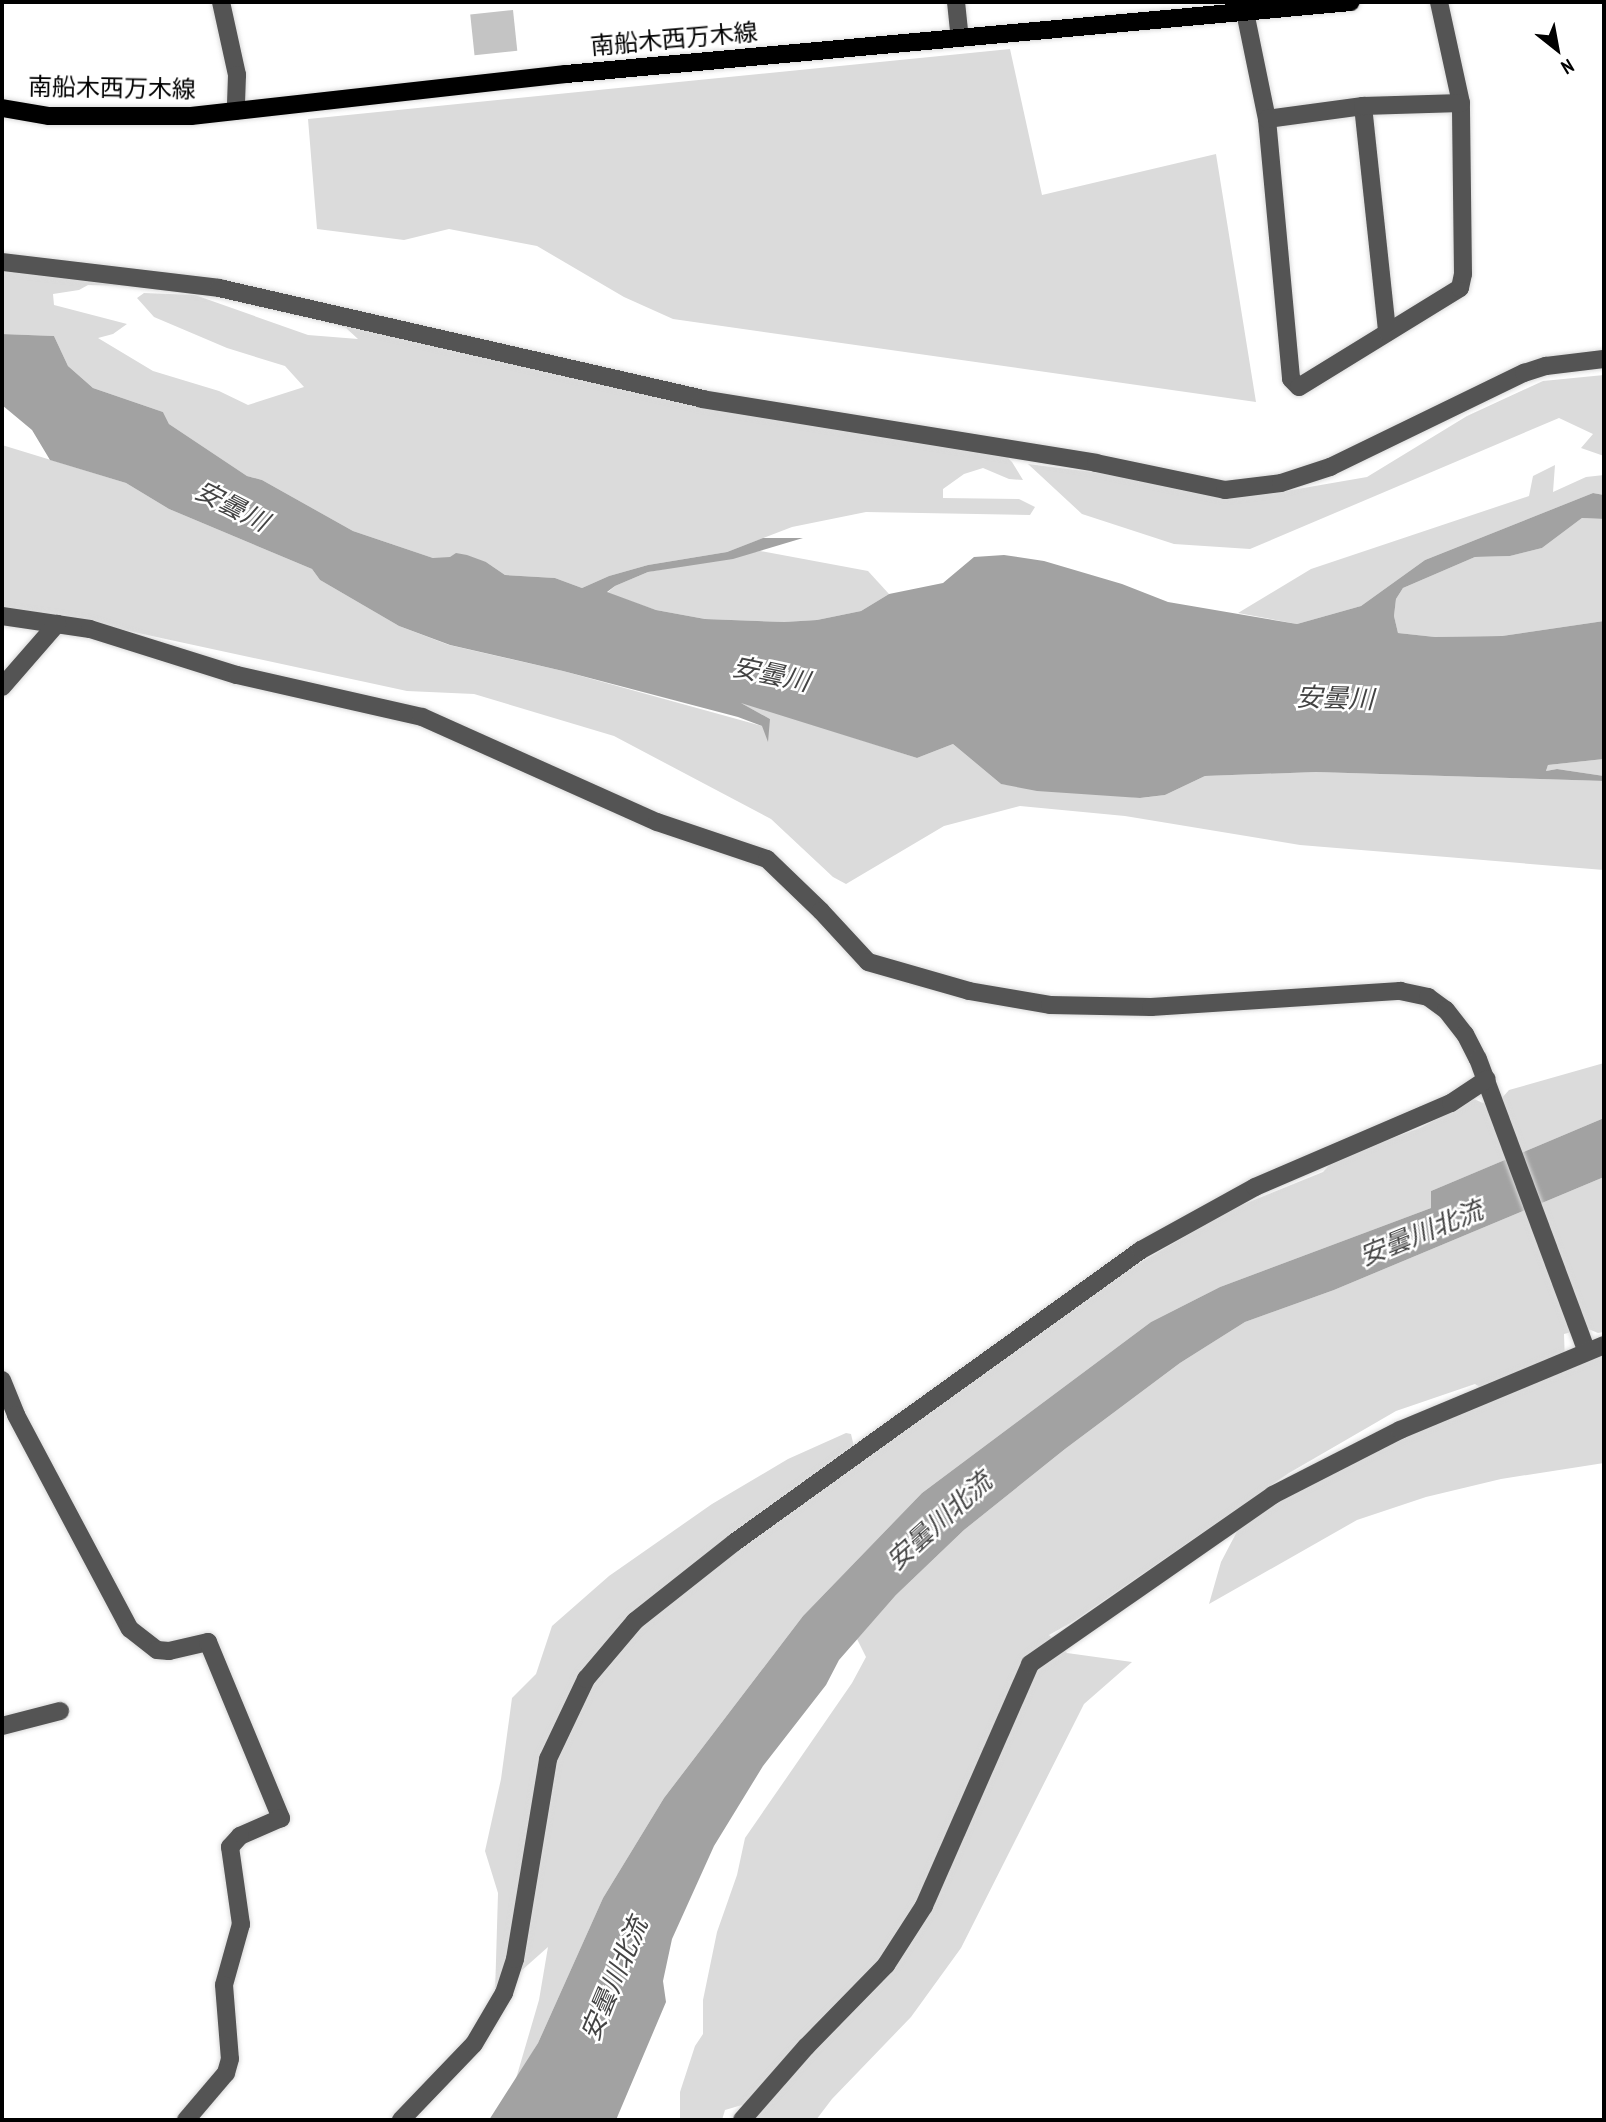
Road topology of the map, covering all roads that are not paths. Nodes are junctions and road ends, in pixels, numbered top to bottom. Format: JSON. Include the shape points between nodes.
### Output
{"nodes":[{"id":1,"x":221,"y":2,"type":"edge"},
{"id":2,"x":956,"y":2,"type":"edge"},
{"id":3,"x":1351,"y":2,"type":"edge"},
{"id":4,"x":1439,"y":2,"type":"edge"},
{"id":5,"x":1245,"y":12,"type":"junction"},
{"id":6,"x":960,"y":38,"type":"junction"},
{"id":7,"x":1461,"y":103,"type":"junction"},
{"id":8,"x":1363,"y":106,"type":"junction"},
{"id":9,"x":2,"y":108,"type":"edge"},
{"id":10,"x":236,"y":111,"type":"junction"},
{"id":11,"x":1267,"y":119,"type":"junction"},
{"id":12,"x":2,"y":262,"type":"edge"},
{"id":13,"x":1387,"y":332,"type":"junction"},
{"id":14,"x":1604,"y":359,"type":"edge"},
{"id":15,"x":2,"y":616,"type":"edge"},
{"id":16,"x":57,"y":624,"type":"junction"},
{"id":17,"x":2,"y":687,"type":"edge"},
{"id":18,"x":1486,"y":1079,"type":"junction"},
{"id":19,"x":1582,"y":1342,"type":"junction"},
{"id":20,"x":1604,"y":1345,"type":"edge"},
{"id":21,"x":2,"y":1380,"type":"edge"},
{"id":22,"x":60,"y":1711,"type":"dead end"},
{"id":23,"x":2,"y":1726,"type":"edge"},
{"id":24,"x":186,"y":2120,"type":"edge"},
{"id":25,"x":401,"y":2120,"type":"edge"},
{"id":26,"x":742,"y":2120,"type":"edge"}],
"edges":[{"from":1,"to":10,"type":"street","via":[[237,75]]},
{"from":2,"to":6,"type":"street"},
{"from":3,"to":5,"type":"main road","name":"南船木西万木線"},
{"from":4,"to":7,"type":"street"},
{"from":5,"to":6,"type":"main road","name":"南船木西万木線"},
{"from":5,"to":11,"type":"street"},
{"from":6,"to":10,"type":"main road","name":"南船木西万木線","via":[[566,74]]},
{"from":7,"to":8,"type":"street"},
{"from":7,"to":13,"type":"street","via":[[1460,288]]},
{"from":8,"to":11,"type":"street"},
{"from":8,"to":13,"type":"street"},
{"from":9,"to":10,"type":"main road","name":"南船木西万木線","via":[[48,116],[191,116]]},
{"from":11,"to":13,"type":"street","via":[[1292,379],[1299,387]]},
{"from":12,"to":14,"type":"street","via":[[219,288],[702,399],[1096,463],[1225,490],[1281,483],[1330,467],[1546,366]]},
{"from":15,"to":16,"type":"street"},
{"from":16,"to":17,"type":"street"},
{"from":16,"to":18,"type":"street","via":[[90,629],[237,676],[422,717],[657,822],[767,859],[868,962],[969,991],[1050,1005],[1151,1007],[1400,991],[1428,997],[1446,1010],[1465,1034]]},
{"from":18,"to":19,"type":"street"},
{"from":18,"to":25,"type":"street","via":[[1451,1103],[1255,1188],[1141,1250],[735,1542],[635,1621],[586,1679],[548,1759],[515,1959],[504,1993],[474,2044]]},
{"from":19,"to":20,"type":"street"},
{"from":19,"to":26,"type":"street","via":[[1273,1494],[1030,1664],[924,1906],[886,1965]]},
{"from":21,"to":24,"type":"street","via":[[16,1415],[130,1629],[157,1650],[208,1642],[281,1818],[240,1836],[230,1847],[241,1924],[224,1985],[230,2059],[226,2073]]},
{"from":22,"to":23,"type":"street"}]}
